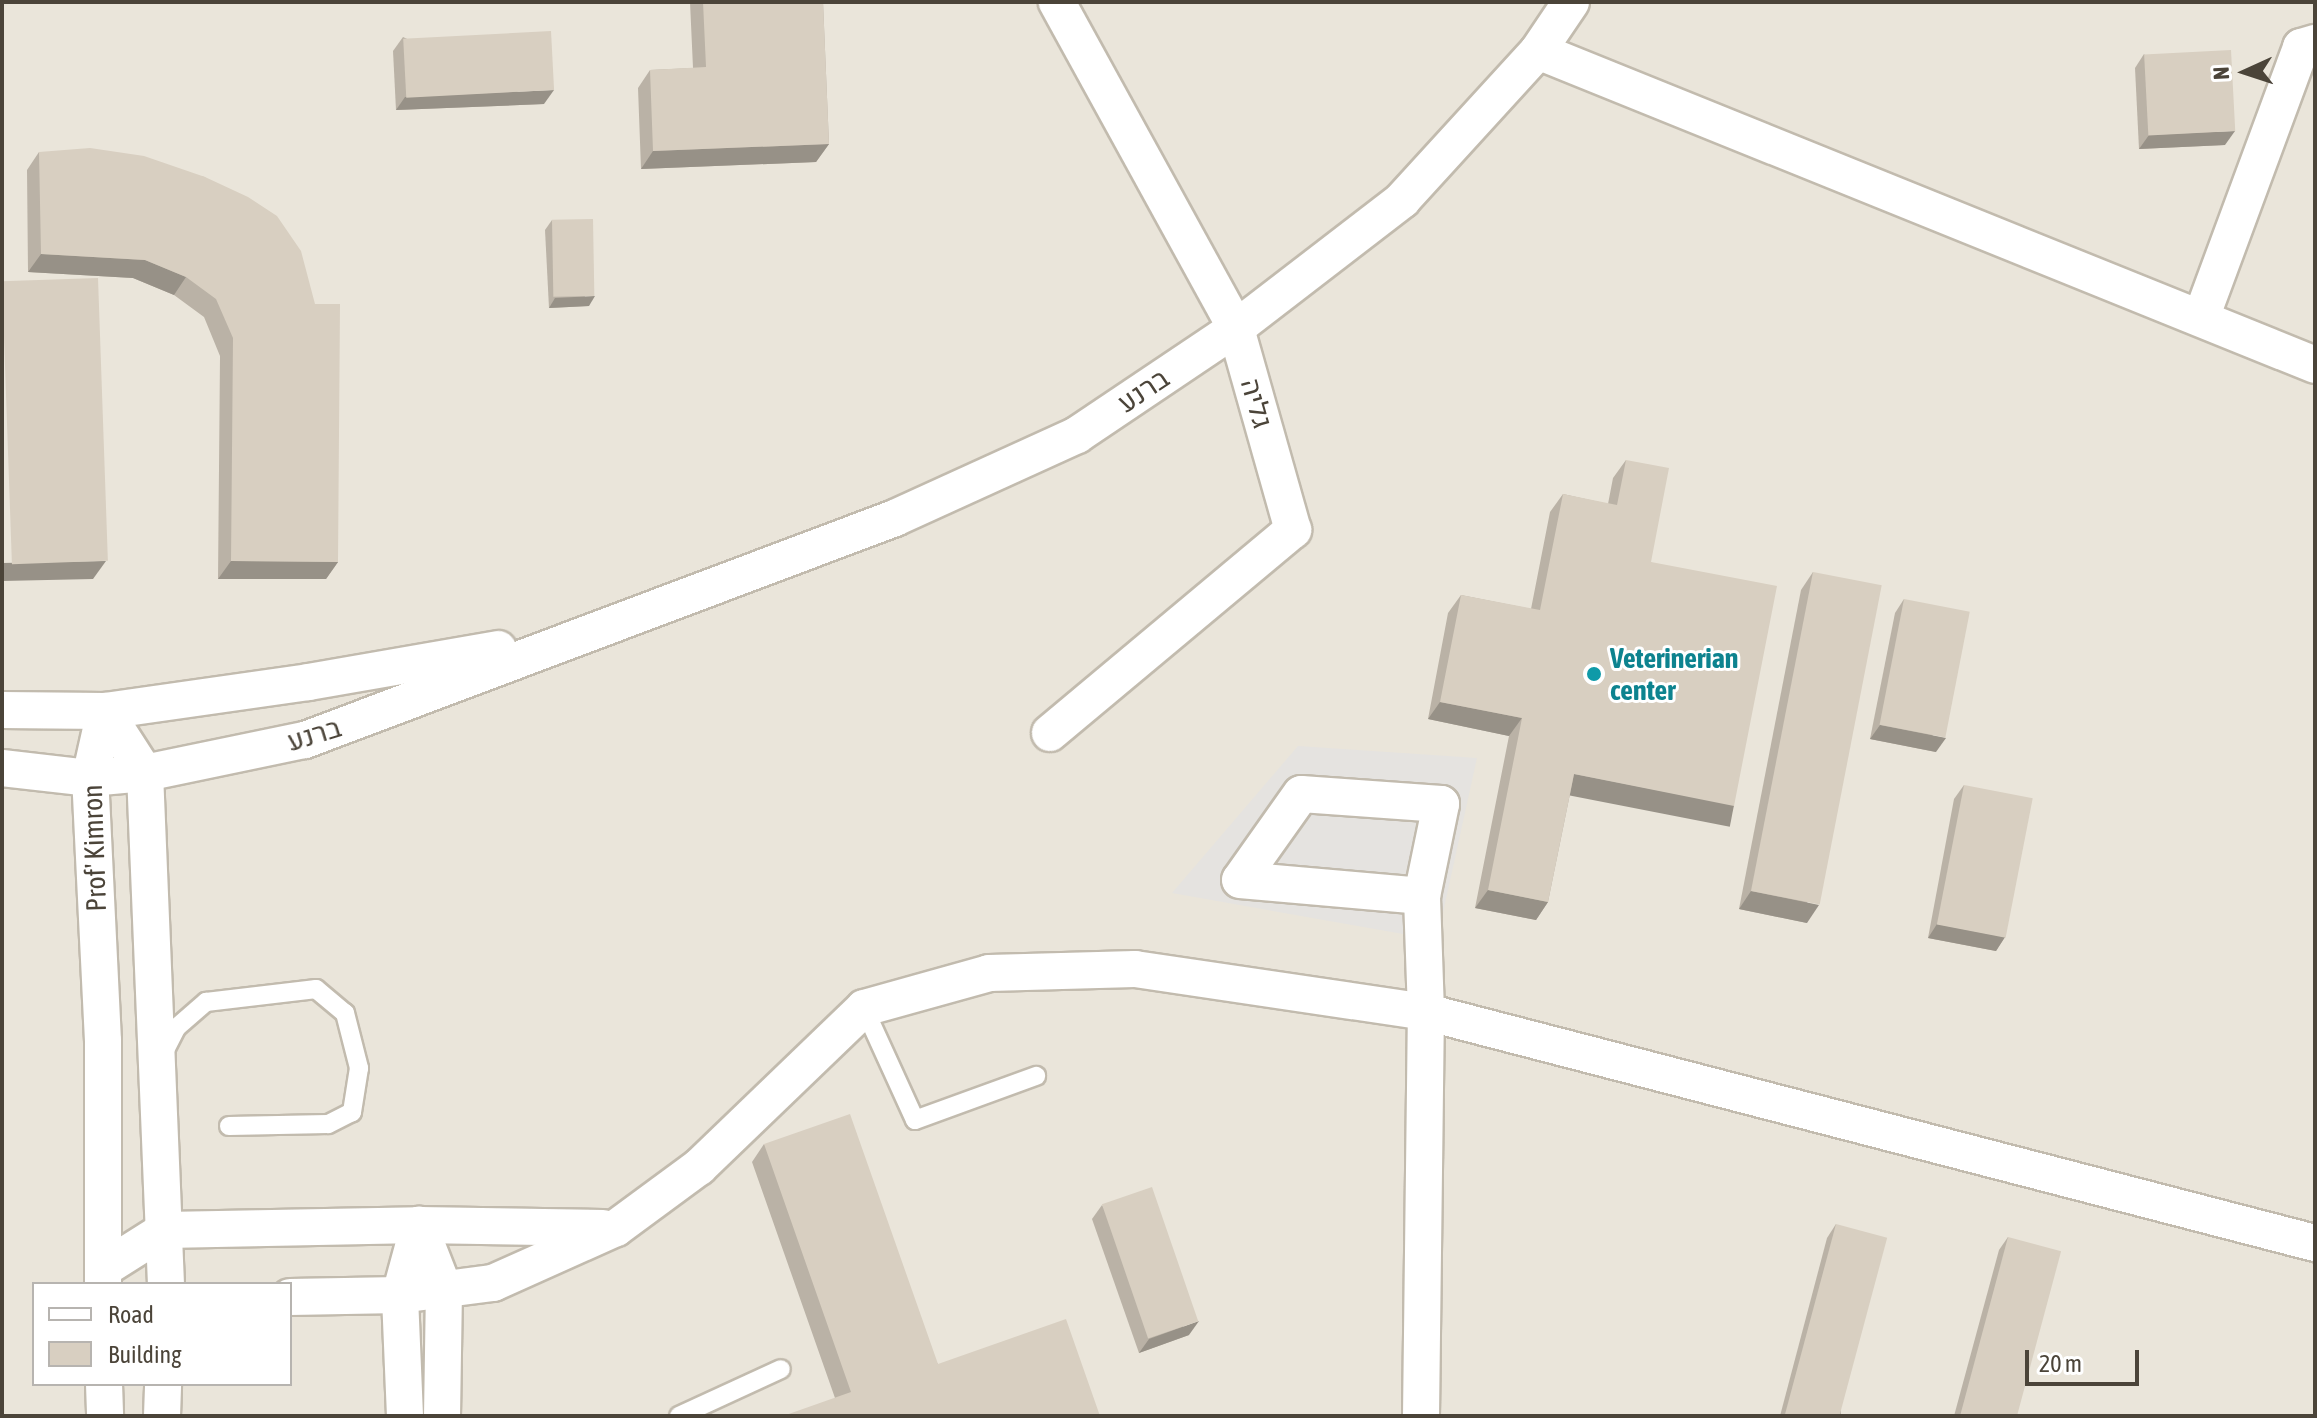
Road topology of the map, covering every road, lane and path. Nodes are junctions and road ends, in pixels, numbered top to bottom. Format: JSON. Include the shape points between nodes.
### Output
{"nodes":[{"id":1,"x":1057,"y":2,"type":"edge"},
{"id":2,"x":1571,"y":2,"type":"edge"},
{"id":3,"x":2315,"y":43,"type":"edge"},
{"id":4,"x":1538,"y":51,"type":"junction"},
{"id":5,"x":2201,"y":318,"type":"junction"},
{"id":6,"x":1236,"y":328,"type":"junction"},
{"id":7,"x":2315,"y":365,"type":"edge"},
{"id":8,"x":613,"y":626,"type":"junction"},
{"id":9,"x":2,"y":710,"type":"edge"},
{"id":10,"x":105,"y":711,"type":"junction"},
{"id":11,"x":1050,"y":733,"type":"dead end"},
{"id":12,"x":2,"y":768,"type":"edge"},
{"id":13,"x":145,"y":773,"type":"junction"},
{"id":14,"x":90,"y":778,"type":"junction"},
{"id":15,"x":1422,"y":896,"type":"junction"},
{"id":16,"x":864,"y":1008,"type":"junction"},
{"id":17,"x":1426,"y":1012,"type":"junction"},
{"id":18,"x":156,"y":1067,"type":"junction"},
{"id":19,"x":1036,"y":1076,"type":"dead end"},
{"id":20,"x":229,"y":1126,"type":"dead end"},
{"id":21,"x":419,"y":1225,"type":"junction"},
{"id":22,"x":616,"y":1228,"type":"junction"},
{"id":23,"x":165,"y":1230,"type":"junction"},
{"id":24,"x":2315,"y":1243,"type":"edge"},
{"id":25,"x":113,"y":1279,"type":"edge"},
{"id":26,"x":166,"y":1282,"type":"edge"},
{"id":27,"x":444,"y":1289,"type":"junction"},
{"id":28,"x":400,"y":1295,"type":"junction"},
{"id":29,"x":292,"y":1297,"type":"edge"},
{"id":30,"x":781,"y":1369,"type":"dead end"},
{"id":31,"x":104,"y":1386,"type":"edge"},
{"id":32,"x":105,"y":1416,"type":"edge"},
{"id":33,"x":405,"y":1416,"type":"edge"},
{"id":34,"x":442,"y":1416,"type":"edge"},
{"id":35,"x":679,"y":1416,"type":"edge"},
{"id":36,"x":1421,"y":1416,"type":"edge"}],
"edges":[{"from":1,"to":6,"type":"street","name":"גליה"},
{"from":2,"to":4,"type":"street","name":"ברנע"},
{"from":3,"to":5,"type":"street","via":[[2301,47]]},
{"from":4,"to":5,"type":"street"},
{"from":4,"to":6,"type":"street","name":"ברנע","via":[[1402,200]]},
{"from":5,"to":7,"type":"street"},
{"from":6,"to":8,"type":"street","name":"ברנע","via":[[1077,435],[895,518]]},
{"from":6,"to":11,"type":"street","name":"גליה","via":[[1293,530]]},
{"from":8,"to":10,"type":"street","name":"ברנע","via":[[442,660]]},
{"from":8,"to":13,"type":"street","name":"ברנע","via":[[305,740]]},
{"from":9,"to":10,"type":"street","name":"ברנע"},
{"from":10,"to":13,"type":"street","name":"Prof' Kimron"},
{"from":10,"to":14,"type":"street","name":"Prof' Kimron"},
{"from":12,"to":14,"type":"street","name":"ברנע"},
{"from":13,"to":14,"type":"street","name":"ברנע"},
{"from":13,"to":18,"type":"street","name":"Prof' Kimron"},
{"from":14,"to":25,"type":"street","name":"Prof' Kimron"},
{"from":15,"to":15,"type":"street","via":[[1441,804],[1301,794],[1240,880]]},
{"from":15,"to":17,"type":"street"},
{"from":16,"to":17,"type":"street","via":[[989,973],[1135,969]]},
{"from":16,"to":19,"type":"lane","via":[[915,1120]]},
{"from":16,"to":22,"type":"street","via":[[699,1167]]},
{"from":17,"to":24,"type":"street"},
{"from":17,"to":36,"type":"street"},
{"from":18,"to":20,"type":"lane","via":[[176,1028],[206,1002],[316,989],[345,1013],[359,1068],[352,1112],[328,1124]]},
{"from":18,"to":23,"type":"street","name":"Prof' Kimron"},
{"from":21,"to":22,"type":"street"},
{"from":21,"to":23,"type":"street"},
{"from":21,"to":27,"type":"street"},
{"from":21,"to":28,"type":"street"},
{"from":22,"to":27,"type":"street","via":[[493,1283]]},
{"from":23,"to":25,"type":"street"},
{"from":23,"to":26,"type":"street","name":"Prof' Kimron"},
{"from":27,"to":28,"type":"street"},
{"from":27,"to":34,"type":"street"},
{"from":28,"to":29,"type":"street"},
{"from":28,"to":33,"type":"street"},
{"from":30,"to":35,"type":"lane"},
{"from":31,"to":32,"type":"street"}]}
